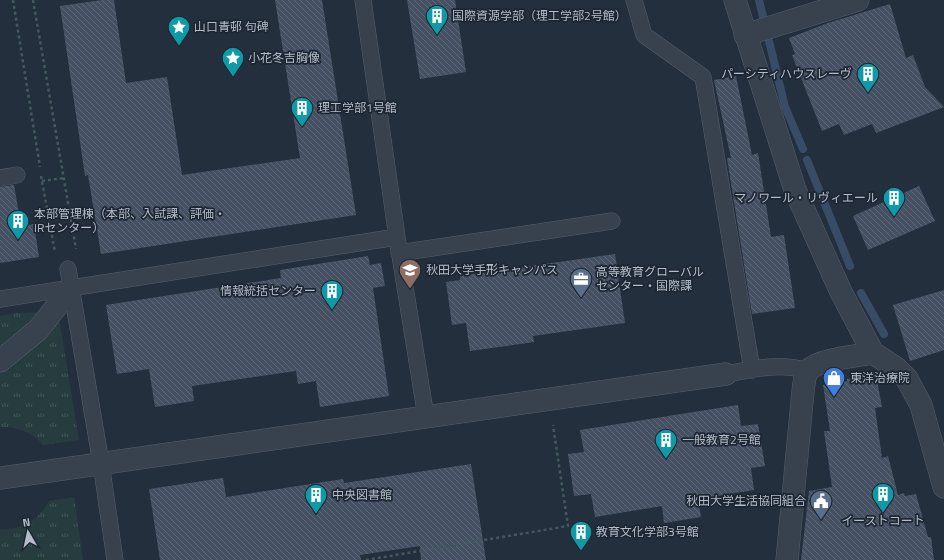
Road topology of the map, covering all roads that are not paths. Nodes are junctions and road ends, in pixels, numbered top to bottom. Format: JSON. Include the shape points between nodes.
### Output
{"nodes":[{"id":1,"x":363,"y":0,"type":"edge"},
{"id":2,"x":634,"y":0,"type":"edge"},
{"id":3,"x":735,"y":0,"type":"edge"},
{"id":4,"x":858,"y":0,"type":"edge"},
{"id":5,"x":758,"y":31,"type":"junction"},
{"id":6,"x":17,"y":175,"type":"dead end"},
{"id":7,"x":0,"y":178,"type":"edge"},
{"id":8,"x":612,"y":221,"type":"dead end"},
{"id":9,"x":397,"y":237,"type":"junction"},
{"id":10,"x":399,"y":253,"type":"junction"},
{"id":11,"x":69,"y":278,"type":"junction"},
{"id":12,"x":0,"y":299,"type":"edge"},
{"id":13,"x":873,"y":353,"type":"junction"},
{"id":14,"x":0,"y":361,"type":"edge"},
{"id":15,"x":752,"y":370,"type":"junction"},
{"id":16,"x":808,"y":371,"type":"junction"},
{"id":17,"x":726,"y":374,"type":"joint"},
{"id":18,"x":426,"y":416,"type":"junction"},
{"id":19,"x":936,"y":422,"type":"edge"},
{"id":20,"x":100,"y":463,"type":"junction"},
{"id":21,"x":1,"y":472,"type":"edge"},
{"id":22,"x":944,"y":487,"type":"edge"},
{"id":23,"x":115,"y":560,"type":"edge"},
{"id":24,"x":787,"y":560,"type":"edge"}],
"edges":[{"from":1,"to":9,"type":"lane"},
{"from":2,"to":15,"type":"lane","via":[[644,35],[703,77]]},
{"from":3,"to":5,"type":"street"},
{"from":4,"to":5,"type":"street"},
{"from":5,"to":13,"type":"street","via":[[794,190],[841,292]]},
{"from":6,"to":7,"type":"lane"},
{"from":8,"to":10,"type":"lane"},
{"from":9,"to":10,"type":"lane"},
{"from":9,"to":11,"type":"lane"},
{"from":10,"to":18,"type":"lane"},
{"from":11,"to":12,"type":"lane"},
{"from":11,"to":14,"type":"street","via":[[38,330]]},
{"from":11,"to":20,"type":"lane"},
{"from":13,"to":16,"type":"street","via":[[825,362],[815,365]]},
{"from":13,"to":19,"type":"street","via":[[896,368],[907,379],[921,405]]},
{"from":15,"to":16,"type":"lane","via":[[795,366]]},
{"from":15,"to":17,"type":"lane"},
{"from":16,"to":24,"type":"street","via":[[803,391]]},
{"from":17,"to":18,"type":"street"},
{"from":18,"to":20,"type":"street"},
{"from":19,"to":22,"type":"street"},
{"from":20,"to":21,"type":"street"},
{"from":20,"to":23,"type":"lane"}]}
